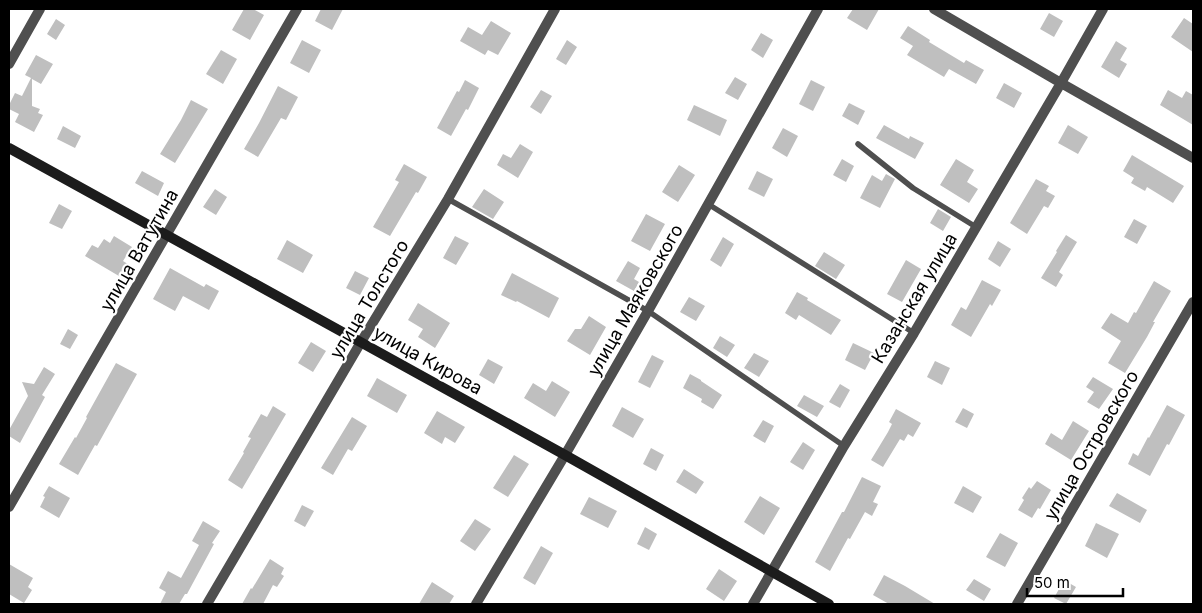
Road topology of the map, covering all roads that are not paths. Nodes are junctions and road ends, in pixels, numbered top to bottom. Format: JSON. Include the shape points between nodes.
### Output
{"nodes":[{"id":1,"x":40,"y":9,"type":"edge"},
{"id":2,"x":297,"y":9,"type":"edge"},
{"id":3,"x":555,"y":9,"type":"edge"},
{"id":4,"x":818,"y":9,"type":"edge"},
{"id":5,"x":934,"y":9,"type":"edge"},
{"id":6,"x":1103,"y":9,"type":"edge"},
{"id":7,"x":9,"y":64,"type":"edge"},
{"id":8,"x":1061,"y":83,"type":"junction"},
{"id":9,"x":858,"y":144,"type":"dead end"},
{"id":10,"x":9,"y":148,"type":"edge"},
{"id":11,"x":1193,"y":158,"type":"edge"},
{"id":12,"x":448,"y":199,"type":"junction"},
{"id":13,"x":708,"y":204,"type":"junction"},
{"id":14,"x":976,"y":227,"type":"junction"},
{"id":15,"x":167,"y":235,"type":"junction"},
{"id":16,"x":1193,"y":302,"type":"edge"},
{"id":17,"x":648,"y":311,"type":"junction"},
{"id":18,"x":914,"y":333,"type":"junction"},
{"id":19,"x":361,"y":342,"type":"junction"},
{"id":20,"x":844,"y":446,"type":"junction"},
{"id":21,"x":565,"y":455,"type":"junction"},
{"id":22,"x":9,"y":507,"type":"edge"},
{"id":23,"x":772,"y":573,"type":"junction"},
{"id":24,"x":207,"y":604,"type":"edge"},
{"id":25,"x":476,"y":604,"type":"edge"},
{"id":26,"x":753,"y":604,"type":"edge"},
{"id":27,"x":829,"y":604,"type":"edge"},
{"id":28,"x":1017,"y":604,"type":"edge"}],
"edges":[{"from":1,"to":7,"type":"street"},
{"from":2,"to":15,"type":"street","name":"улица Ватутина"},
{"from":3,"to":12,"type":"street","name":"улица Толстого"},
{"from":4,"to":13,"type":"street","name":"улица Маяковского"},
{"from":5,"to":8,"type":"street"},
{"from":6,"to":8,"type":"street","name":"Казанская улица"},
{"from":8,"to":11,"type":"street"},
{"from":8,"to":14,"type":"street","name":"Казанская улица"},
{"from":9,"to":14,"type":"lane","via":[[913,188]]},
{"from":10,"to":15,"type":"street","name":"улица Кирова"},
{"from":12,"to":17,"type":"lane"},
{"from":12,"to":19,"type":"street","name":"улица Толстого"},
{"from":13,"to":17,"type":"street","name":"улица Маяковского"},
{"from":13,"to":18,"type":"lane"},
{"from":14,"to":18,"type":"street","name":"Казанская улица"},
{"from":15,"to":19,"type":"street","name":"улица Кирова"},
{"from":15,"to":22,"type":"street","name":"улица Ватутина"},
{"from":16,"to":28,"type":"street","name":"улица Островского"},
{"from":17,"to":20,"type":"lane"},
{"from":17,"to":21,"type":"street","name":"улица Маяковского"},
{"from":18,"to":20,"type":"street","name":"Казанская улица"},
{"from":19,"to":21,"type":"street","name":"улица Кирова"},
{"from":19,"to":24,"type":"street","name":"улица Толстого"},
{"from":20,"to":23,"type":"street","name":"Казанская улица"},
{"from":21,"to":23,"type":"street","name":"улица Кирова"},
{"from":21,"to":25,"type":"street","name":"улица Маяковского"},
{"from":23,"to":26,"type":"street","name":"Казанская улица"},
{"from":23,"to":27,"type":"street","name":"улица Кирова"}]}
